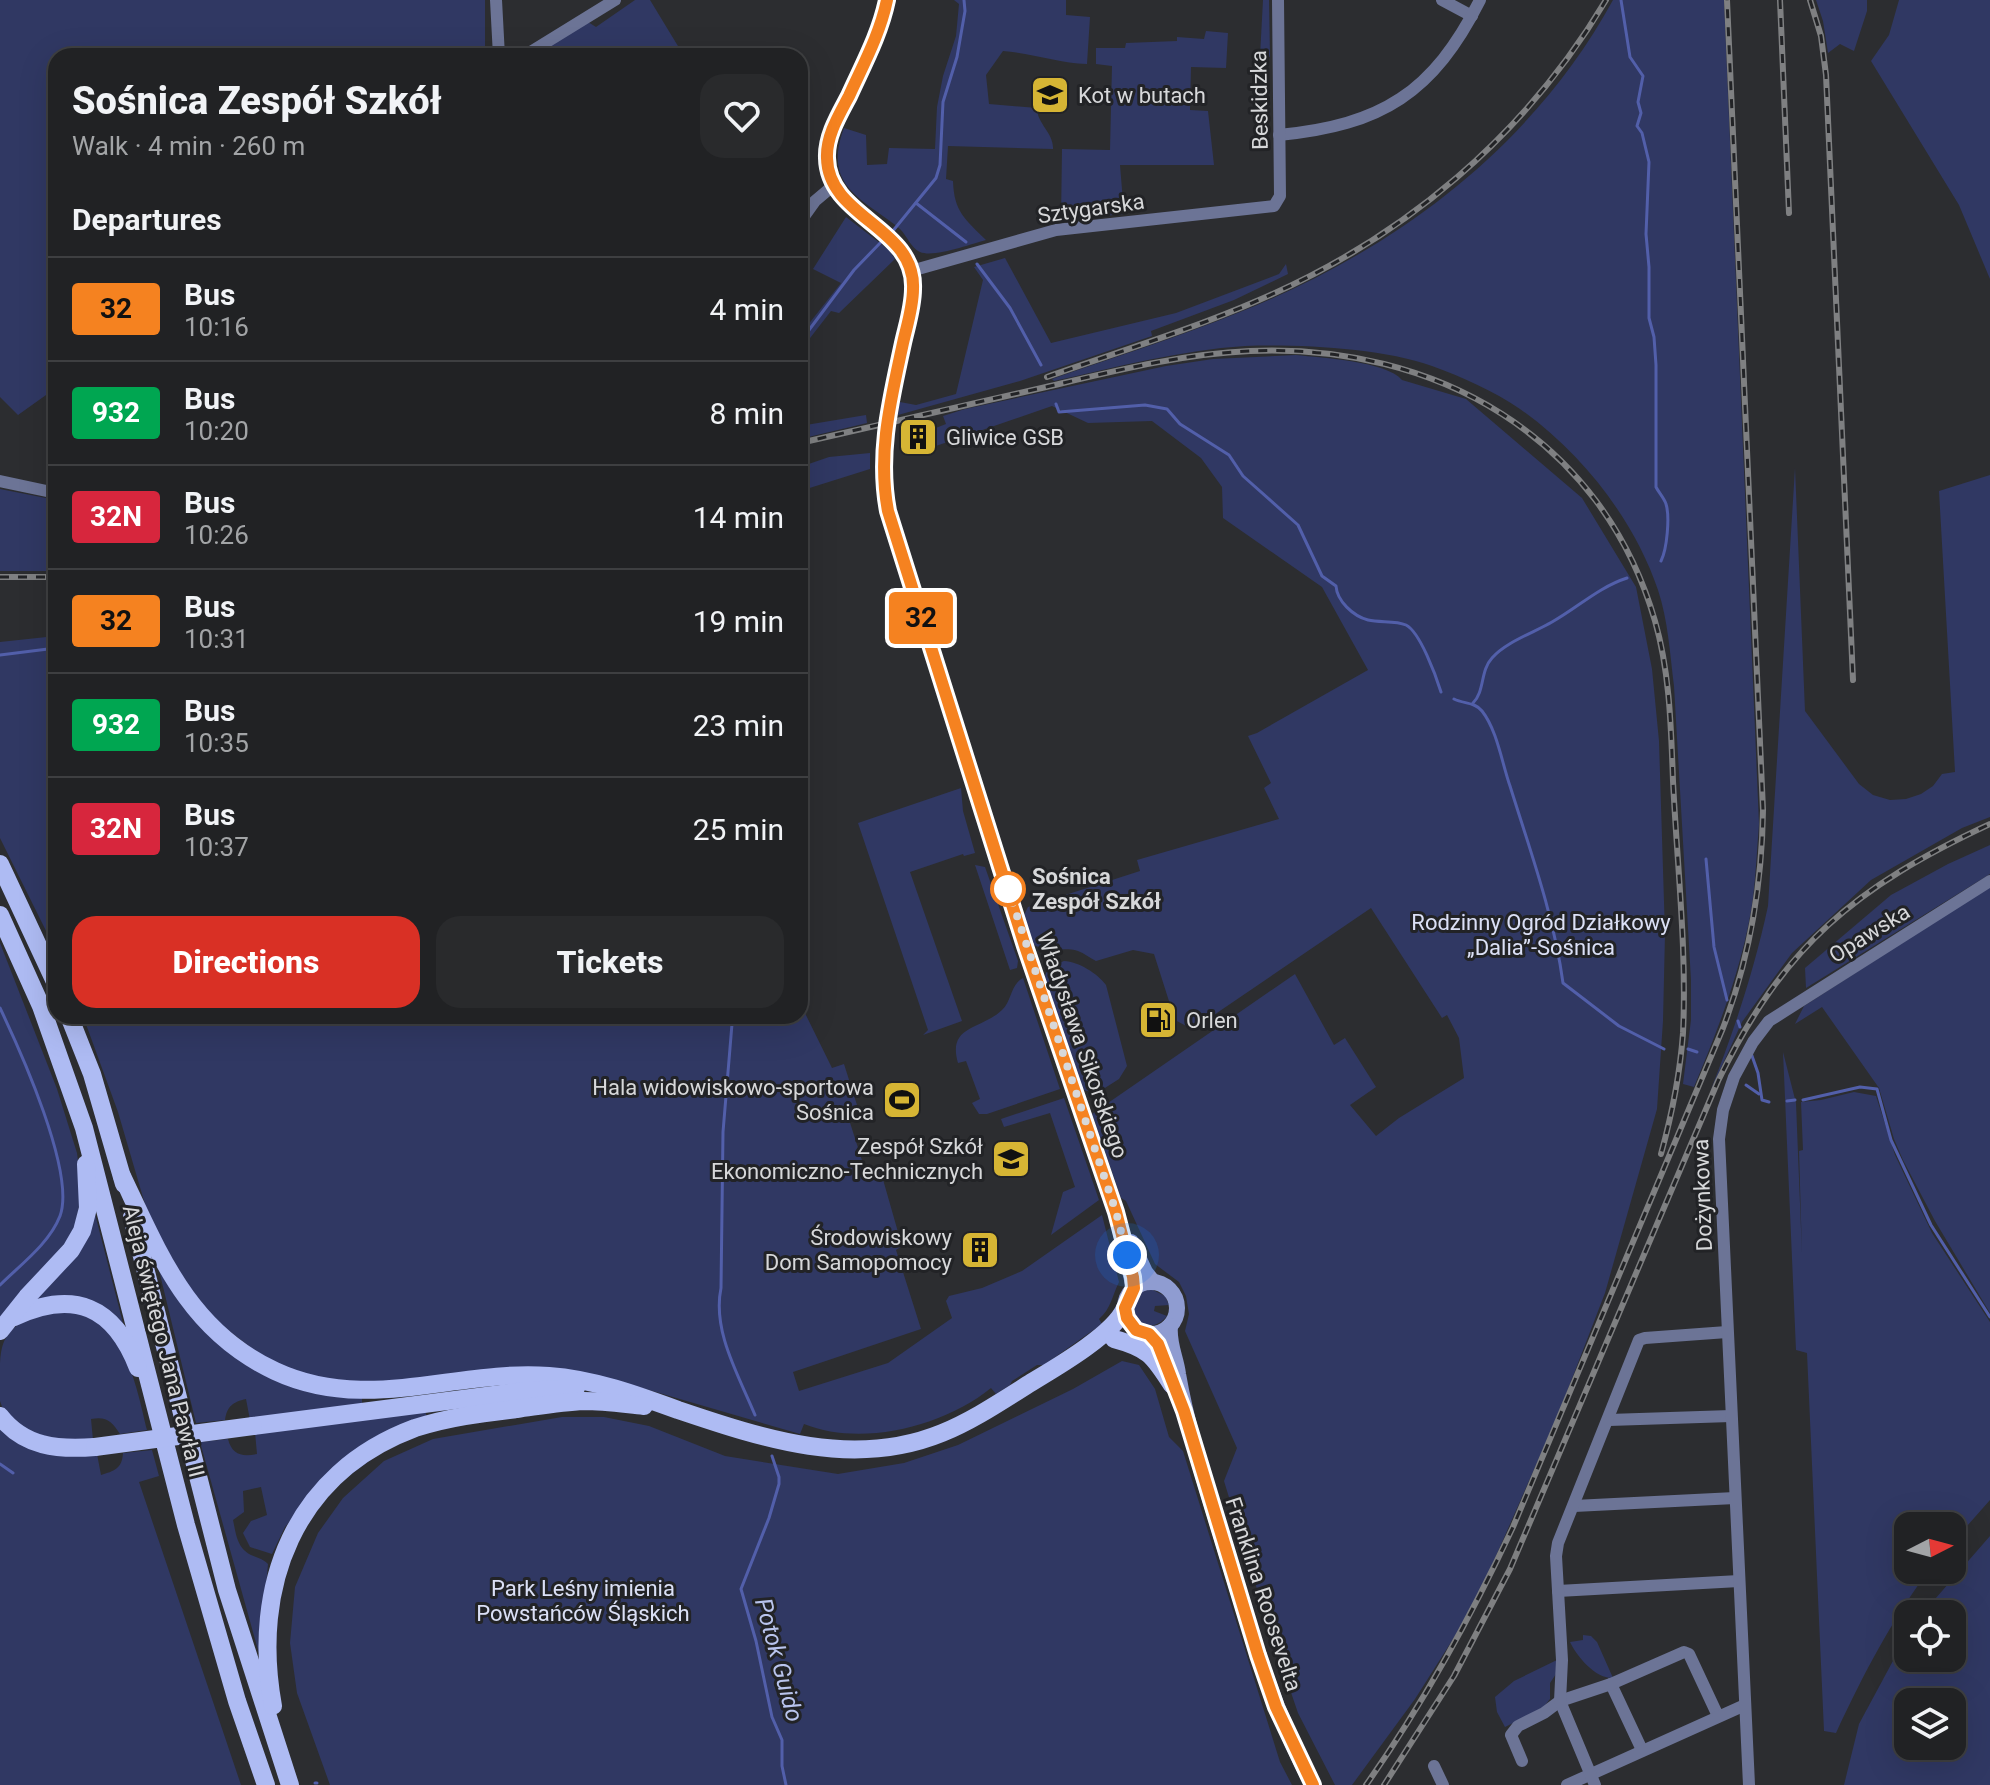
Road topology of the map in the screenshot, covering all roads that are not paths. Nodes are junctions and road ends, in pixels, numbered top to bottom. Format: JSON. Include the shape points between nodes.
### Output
{"nodes":[{"id":1,"x":496,"y":0,"type":"edge"},
{"id":2,"x":615,"y":0,"type":"edge"},
{"id":3,"x":887,"y":0,"type":"edge"},
{"id":4,"x":1278,"y":0,"type":"edge"},
{"id":5,"x":1442,"y":0,"type":"edge"},
{"id":6,"x":1480,"y":0,"type":"edge"},
{"id":7,"x":1472,"y":16,"type":"junction"},
{"id":8,"x":499,"y":48,"type":"edge"},
{"id":9,"x":537,"y":48,"type":"edge"},
{"id":10,"x":1279,"y":135,"type":"junction"},
{"id":11,"x":834,"y":185,"type":"junction"},
{"id":12,"x":1279,"y":200,"type":"joint"},
{"id":13,"x":808,"y":212,"type":"edge"},
{"id":14,"x":911,"y":271,"type":"junction"},
{"id":15,"x":0,"y":481,"type":"edge"},
{"id":16,"x":48,"y":491,"type":"edge"},
{"id":17,"x":0,"y":864,"type":"edge"},
{"id":18,"x":1990,"y":881,"type":"edge"},
{"id":19,"x":0,"y":915,"type":"edge"},
{"id":20,"x":48,"y":967,"type":"edge"},
{"id":21,"x":1769,"y":1021,"type":"joint"},
{"id":22,"x":72,"y":1024,"type":"edge"},
{"id":23,"x":84,"y":1128,"type":"junction"},
{"id":24,"x":122,"y":1176,"type":"junction"},
{"id":25,"x":1116,"y":1212,"type":"junction"},
{"id":26,"x":1153,"y":1282,"type":"junction"},
{"id":27,"x":1134,"y":1288,"type":"junction"},
{"id":28,"x":1125,"y":1308,"type":"junction"},
{"id":29,"x":6,"y":1325,"type":"edge"},
{"id":30,"x":1170,"y":1326,"type":"junction"},
{"id":31,"x":1143,"y":1332,"type":"junction"},
{"id":32,"x":1727,"y":1332,"type":"junction"},
{"id":33,"x":1114,"y":1339,"type":"junction"},
{"id":34,"x":1079,"y":1353,"type":"junction"},
{"id":35,"x":1172,"y":1385,"type":"junction"},
{"id":36,"x":606,"y":1388,"type":"junction"},
{"id":37,"x":677,"y":1410,"type":"junction"},
{"id":38,"x":1184,"y":1411,"type":"junction"},
{"id":39,"x":0,"y":1416,"type":"edge"},
{"id":40,"x":1731,"y":1416,"type":"junction"},
{"id":41,"x":1609,"y":1420,"type":"junction"},
{"id":42,"x":160,"y":1422,"type":"junction"},
{"id":43,"x":1735,"y":1498,"type":"junction"},
{"id":44,"x":1574,"y":1506,"type":"junction"},
{"id":45,"x":1739,"y":1581,"type":"junction"},
{"id":46,"x":1558,"y":1591,"type":"junction"},
{"id":47,"x":1611,"y":1684,"type":"junction"},
{"id":48,"x":1560,"y":1701,"type":"junction"},
{"id":49,"x":1745,"y":1705,"type":"junction"},
{"id":50,"x":1718,"y":1716,"type":"junction"},
{"id":51,"x":1642,"y":1750,"type":"junction"},
{"id":52,"x":1522,"y":1761,"type":"dead end"},
{"id":53,"x":1434,"y":1766,"type":"dead end"},
{"id":54,"x":288,"y":1776,"type":"edge"},
{"id":55,"x":1593,"y":1779,"type":"edge"},
{"id":56,"x":1312,"y":1784,"type":"edge"},
{"id":57,"x":266,"y":1785,"type":"edge"},
{"id":58,"x":1443,"y":1785,"type":"edge"},
{"id":59,"x":1567,"y":1785,"type":"edge"},
{"id":60,"x":1749,"y":1785,"type":"edge"}],
"edges":[{"from":1,"to":8,"type":"street"},
{"from":2,"to":9,"type":"street"},
{"from":3,"to":11,"type":"street","via":[[871,49],[830,135],[827,166]]},
{"from":4,"to":10,"type":"street","name":"Beskidzka"},
{"from":5,"to":7,"type":"street"},
{"from":6,"to":7,"type":"street"},
{"from":7,"to":10,"type":"street","via":[[1435,70],[1410,94],[1355,122]]},
{"from":10,"to":12,"type":"street","name":"Beskidzka"},
{"from":11,"to":13,"type":"street"},
{"from":11,"to":14,"type":"street","name":"Władysława Sikorskiego","via":[[851,207],[895,242]]},
{"from":12,"to":14,"type":"street","name":"Sztygarska","via":[[1268,208],[1056,230]]},
{"from":14,"to":25,"type":"street","name":"Władysława Sikorskiego","via":[[911,308],[882,459],[888,511],[1025,946]]},
{"from":15,"to":16,"type":"street"},
{"from":17,"to":20,"type":"main road"},
{"from":18,"to":21,"type":"street","name":"Opawska"},
{"from":19,"to":23,"type":"main road","name":"Aleja świętego Jana Pawła II","via":[[41,1006]]},
{"from":21,"to":32,"type":"street","name":"Dożynkowa","via":[[1739,1068],[1720,1125]]},
{"from":22,"to":24,"type":"main road","name":"Aleja świętego Jana Pawła II"},
{"from":23,"to":29,"type":"main road","via":[[88,1208],[82,1231]]},
{"from":23,"to":42,"type":"main road","name":"Aleja świętego Jana Pawła II"},
{"from":24,"to":36,"type":"main road","via":[[183,1296],[224,1339],[274,1370],[309,1383],[361,1391],[529,1375],[571,1378]]},
{"from":24,"to":54,"type":"main road","name":"Aleja świętego Jana Pawła II","via":[[211,1533]]},
{"from":25,"to":26,"type":"street","name":"Władysława Sikorskiego"},
{"from":25,"to":27,"type":"street","name":"Władysława Sikorskiego"},
{"from":26,"to":27,"type":"street"},
{"from":26,"to":30,"type":"street","via":[[1168,1288],[1177,1302]]},
{"from":27,"to":28,"type":"street"},
{"from":28,"to":31,"type":"street","via":[[1127,1318]]},
{"from":28,"to":34,"type":"main road","via":[[1121,1318]]},
{"from":29,"to":42,"type":"main road","via":[[34,1308],[61,1303],[101,1315],[133,1356]]},
{"from":30,"to":31,"type":"street","via":[[1157,1334]]},
{"from":30,"to":38,"type":"street","name":"Franklina Roosevelta"},
{"from":31,"to":33,"type":"main road"},
{"from":31,"to":35,"type":"street","name":"Franklina Roosevelta","via":[[1158,1344]]},
{"from":32,"to":40,"type":"street","name":"Dożynkowa"},
{"from":32,"to":41,"type":"street","via":[[1639,1340]]},
{"from":33,"to":34,"type":"main road"},
{"from":33,"to":35,"type":"main road","via":[[1145,1349]]},
{"from":34,"to":37,"type":"main road","via":[[960,1425],[887,1448],[839,1451],[804,1446]]},
{"from":35,"to":38,"type":"street","name":"Franklina Roosevelta"},
{"from":36,"to":37,"type":"main road"},
{"from":36,"to":39,"type":"main road","bridge":true,"via":[[524,1391],[95,1447],[33,1442]]},
{"from":37,"to":54,"type":"main road","via":[[583,1401],[472,1414],[414,1429],[367,1453],[327,1486],[284,1548],[271,1593],[267,1657]]},
{"from":38,"to":56,"type":"street","name":"Franklina Roosevelta","via":[[1258,1655]]},
{"from":40,"to":41,"type":"street"},
{"from":40,"to":43,"type":"street","name":"Dożynkowa"},
{"from":41,"to":44,"type":"street"},
{"from":42,"to":57,"type":"main road","name":"Aleja świętego Jana Pawła II","via":[[200,1575]]},
{"from":43,"to":44,"type":"street"},
{"from":43,"to":45,"type":"street","name":"Dożynkowa"},
{"from":44,"to":46,"type":"street","via":[[1556,1549]]},
{"from":45,"to":46,"type":"street"},
{"from":45,"to":49,"type":"street","name":"Dożynkowa"},
{"from":46,"to":48,"type":"street"},
{"from":47,"to":48,"type":"street"},
{"from":47,"to":50,"type":"street","via":[[1684,1652]]},
{"from":47,"to":51,"type":"street"},
{"from":48,"to":52,"type":"street","via":[[1514,1730],[1511,1735]]},
{"from":48,"to":55,"type":"street"},
{"from":49,"to":50,"type":"street"},
{"from":49,"to":60,"type":"street","name":"Dożynkowa"},
{"from":50,"to":51,"type":"street"},
{"from":51,"to":55,"type":"street"},
{"from":53,"to":58,"type":"street"},
{"from":55,"to":59,"type":"street"}]}
